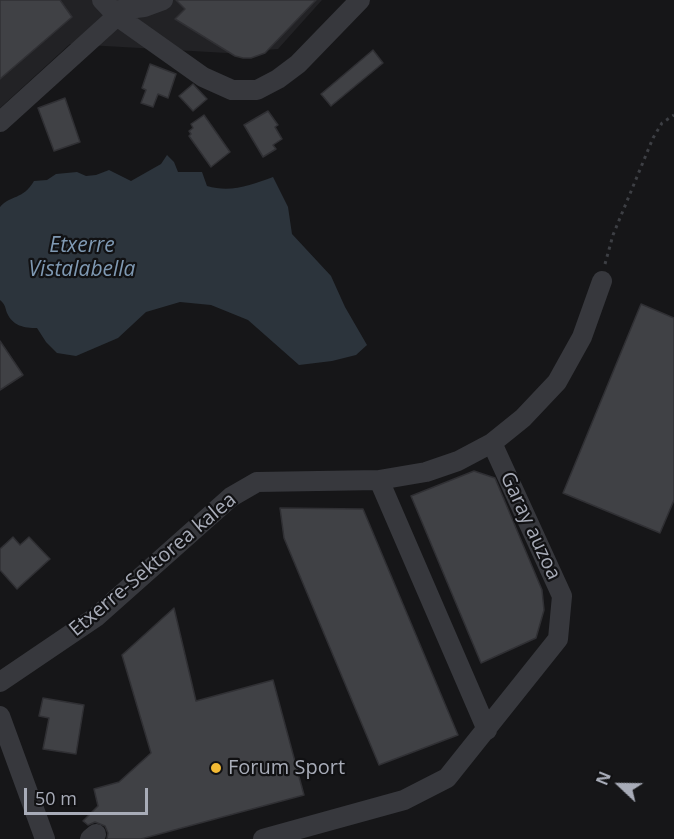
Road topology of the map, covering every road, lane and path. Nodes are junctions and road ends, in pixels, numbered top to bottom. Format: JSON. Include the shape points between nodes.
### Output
{"nodes":[{"id":1,"x":163,"y":0,"type":"edge"},
{"id":2,"x":360,"y":0,"type":"edge"},
{"id":3,"x":110,"y":9,"type":"edge"},
{"id":4,"x":673,"y":116,"type":"edge"},
{"id":5,"x":0,"y":122,"type":"edge"},
{"id":6,"x":602,"y":281,"type":"joint"},
{"id":7,"x":492,"y":443,"type":"junction"},
{"id":8,"x":379,"y":480,"type":"junction"},
{"id":9,"x":0,"y":682,"type":"edge"},
{"id":10,"x":0,"y":716,"type":"edge"},
{"id":11,"x":487,"y":730,"type":"junction"},
{"id":12,"x":45,"y":839,"type":"edge"},
{"id":13,"x":263,"y":839,"type":"edge"}],
"edges":[{"from":1,"to":3,"type":"street","via":[[144,7]]},
{"from":2,"to":3,"type":"street","via":[[298,64],[256,90],[232,90],[203,77]]},
{"from":3,"to":5,"type":"street"},
{"from":4,"to":6,"type":"path","via":[[662,123],[643,161],[613,235]]},
{"from":6,"to":7,"type":"street","via":[[582,337],[557,382]]},
{"from":7,"to":8,"type":"street","via":[[426,472]]},
{"from":7,"to":11,"type":"street","name":"Garay auzoa","via":[[562,596],[558,639]]},
{"from":8,"to":9,"type":"street","name":"Etxerre-Sektorea kalea","via":[[257,482],[231,497],[96,617]]},
{"from":8,"to":11,"type":"street"},
{"from":10,"to":12,"type":"street"},
{"from":11,"to":13,"type":"street","name":"Garay auzoa","via":[[447,778],[404,800]]}]}
